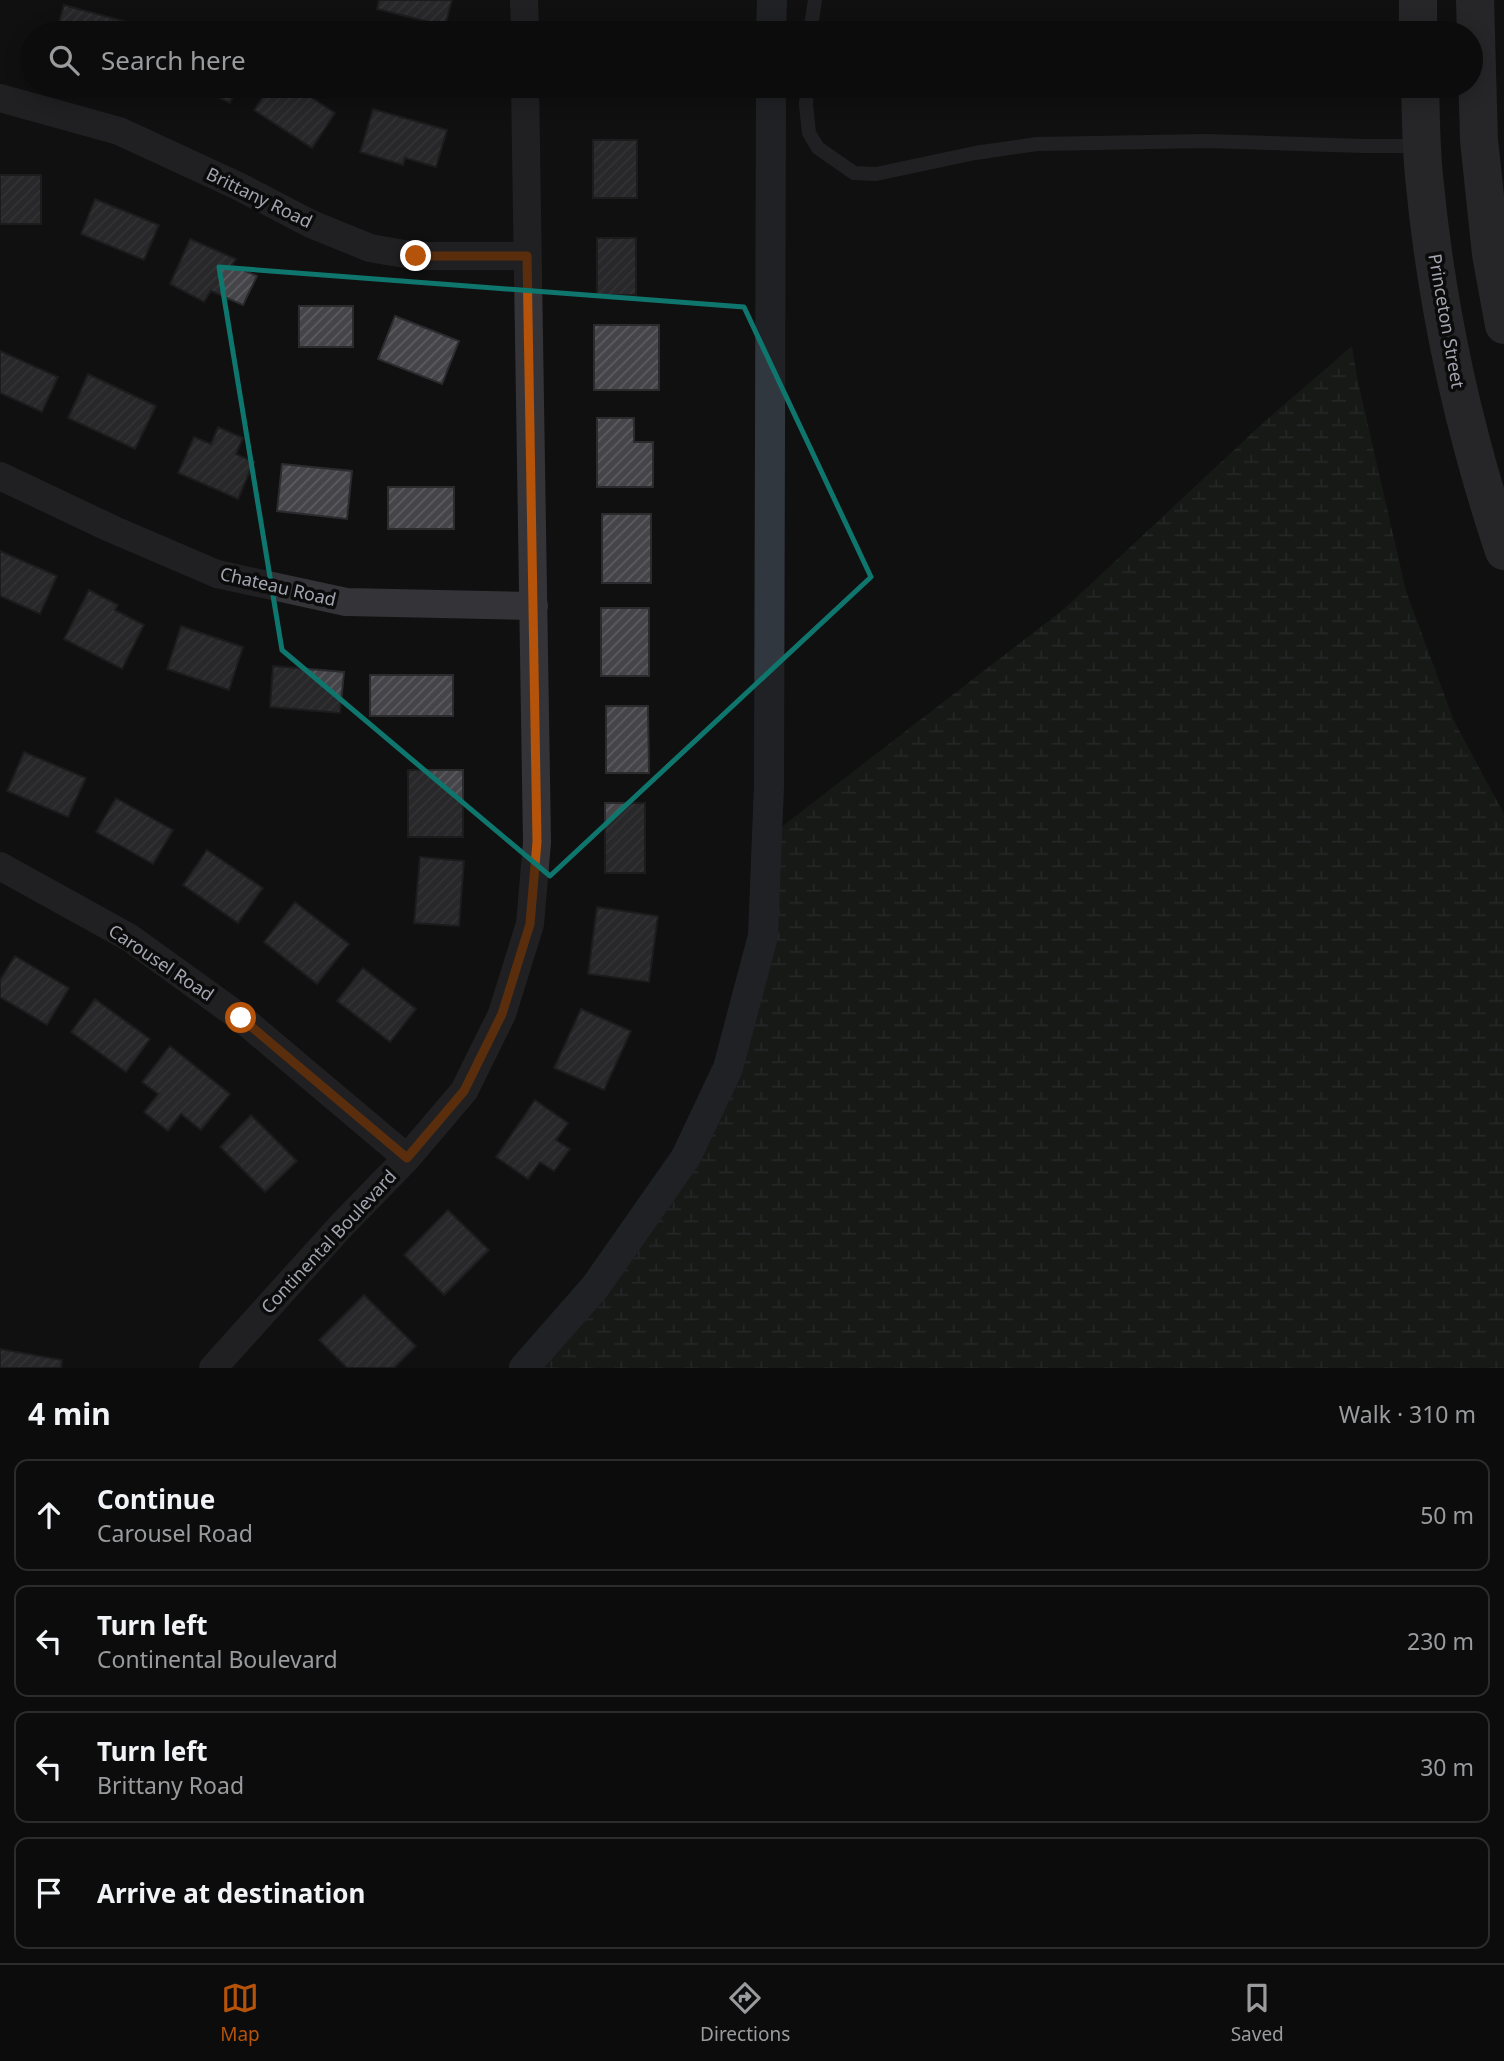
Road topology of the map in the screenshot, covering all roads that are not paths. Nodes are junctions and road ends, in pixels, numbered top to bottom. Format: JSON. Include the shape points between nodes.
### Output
{"nodes":[{"id":1,"x":524,"y":0,"type":"edge"},
{"id":2,"x":815,"y":0,"type":"edge"},
{"id":3,"x":1418,"y":0,"type":"edge"},
{"id":4,"x":1475,"y":0,"type":"edge"},
{"id":5,"x":525,"y":21,"type":"edge"},
{"id":6,"x":812,"y":21,"type":"edge"},
{"id":7,"x":1418,"y":21,"type":"edge"},
{"id":8,"x":1476,"y":21,"type":"edge"},
{"id":9,"x":0,"y":98,"type":"edge"},
{"id":10,"x":525,"y":98,"type":"edge"},
{"id":11,"x":806,"y":98,"type":"edge"},
{"id":12,"x":1420,"y":98,"type":"edge"},
{"id":13,"x":1478,"y":98,"type":"edge"},
{"id":14,"x":1422,"y":146,"type":"junction"},
{"id":15,"x":527,"y":256,"type":"junction"},
{"id":16,"x":1504,"y":324,"type":"edge"},
{"id":17,"x":0,"y":476,"type":"edge"},
{"id":18,"x":1504,"y":551,"type":"edge"},
{"id":19,"x":534,"y":606,"type":"junction"},
{"id":20,"x":0,"y":866,"type":"edge"},
{"id":21,"x":407,"y":1158,"type":"junction"},
{"id":22,"x":213,"y":1368,"type":"edge"}],
"edges":[{"from":1,"to":5,"type":"street"},
{"from":2,"to":6,"type":"lane"},
{"from":3,"to":7,"type":"main road"},
{"from":4,"to":8,"type":"main road"},
{"from":9,"to":15,"type":"street","name":"Brittany Road","via":[[119,131],[311,225],[370,248],[416,256]]},
{"from":10,"to":15,"type":"street","name":"Continental Boulevard"},
{"from":11,"to":14,"type":"lane","via":[[808,132],[818,148],[854,173],[876,174],[1037,144],[1206,141]]},
{"from":12,"to":14,"type":"main road","name":"Princeton Street"},
{"from":13,"to":16,"type":"main road","via":[[1491,254]]},
{"from":14,"to":18,"type":"main road","name":"Princeton Street","via":[[1437,279],[1456,384]]},
{"from":15,"to":19,"type":"street","name":"Continental Boulevard"},
{"from":17,"to":19,"type":"street","name":"Chateau Road","via":[[217,574],[346,602]]},
{"from":19,"to":21,"type":"street","name":"Continental Boulevard","via":[[537,842],[530,924],[502,1014],[464,1091]]},
{"from":20,"to":21,"type":"street","name":"Carousel Road","via":[[130,938],[230,1010]]},
{"from":21,"to":22,"type":"street","name":"Continental Boulevard"}]}
